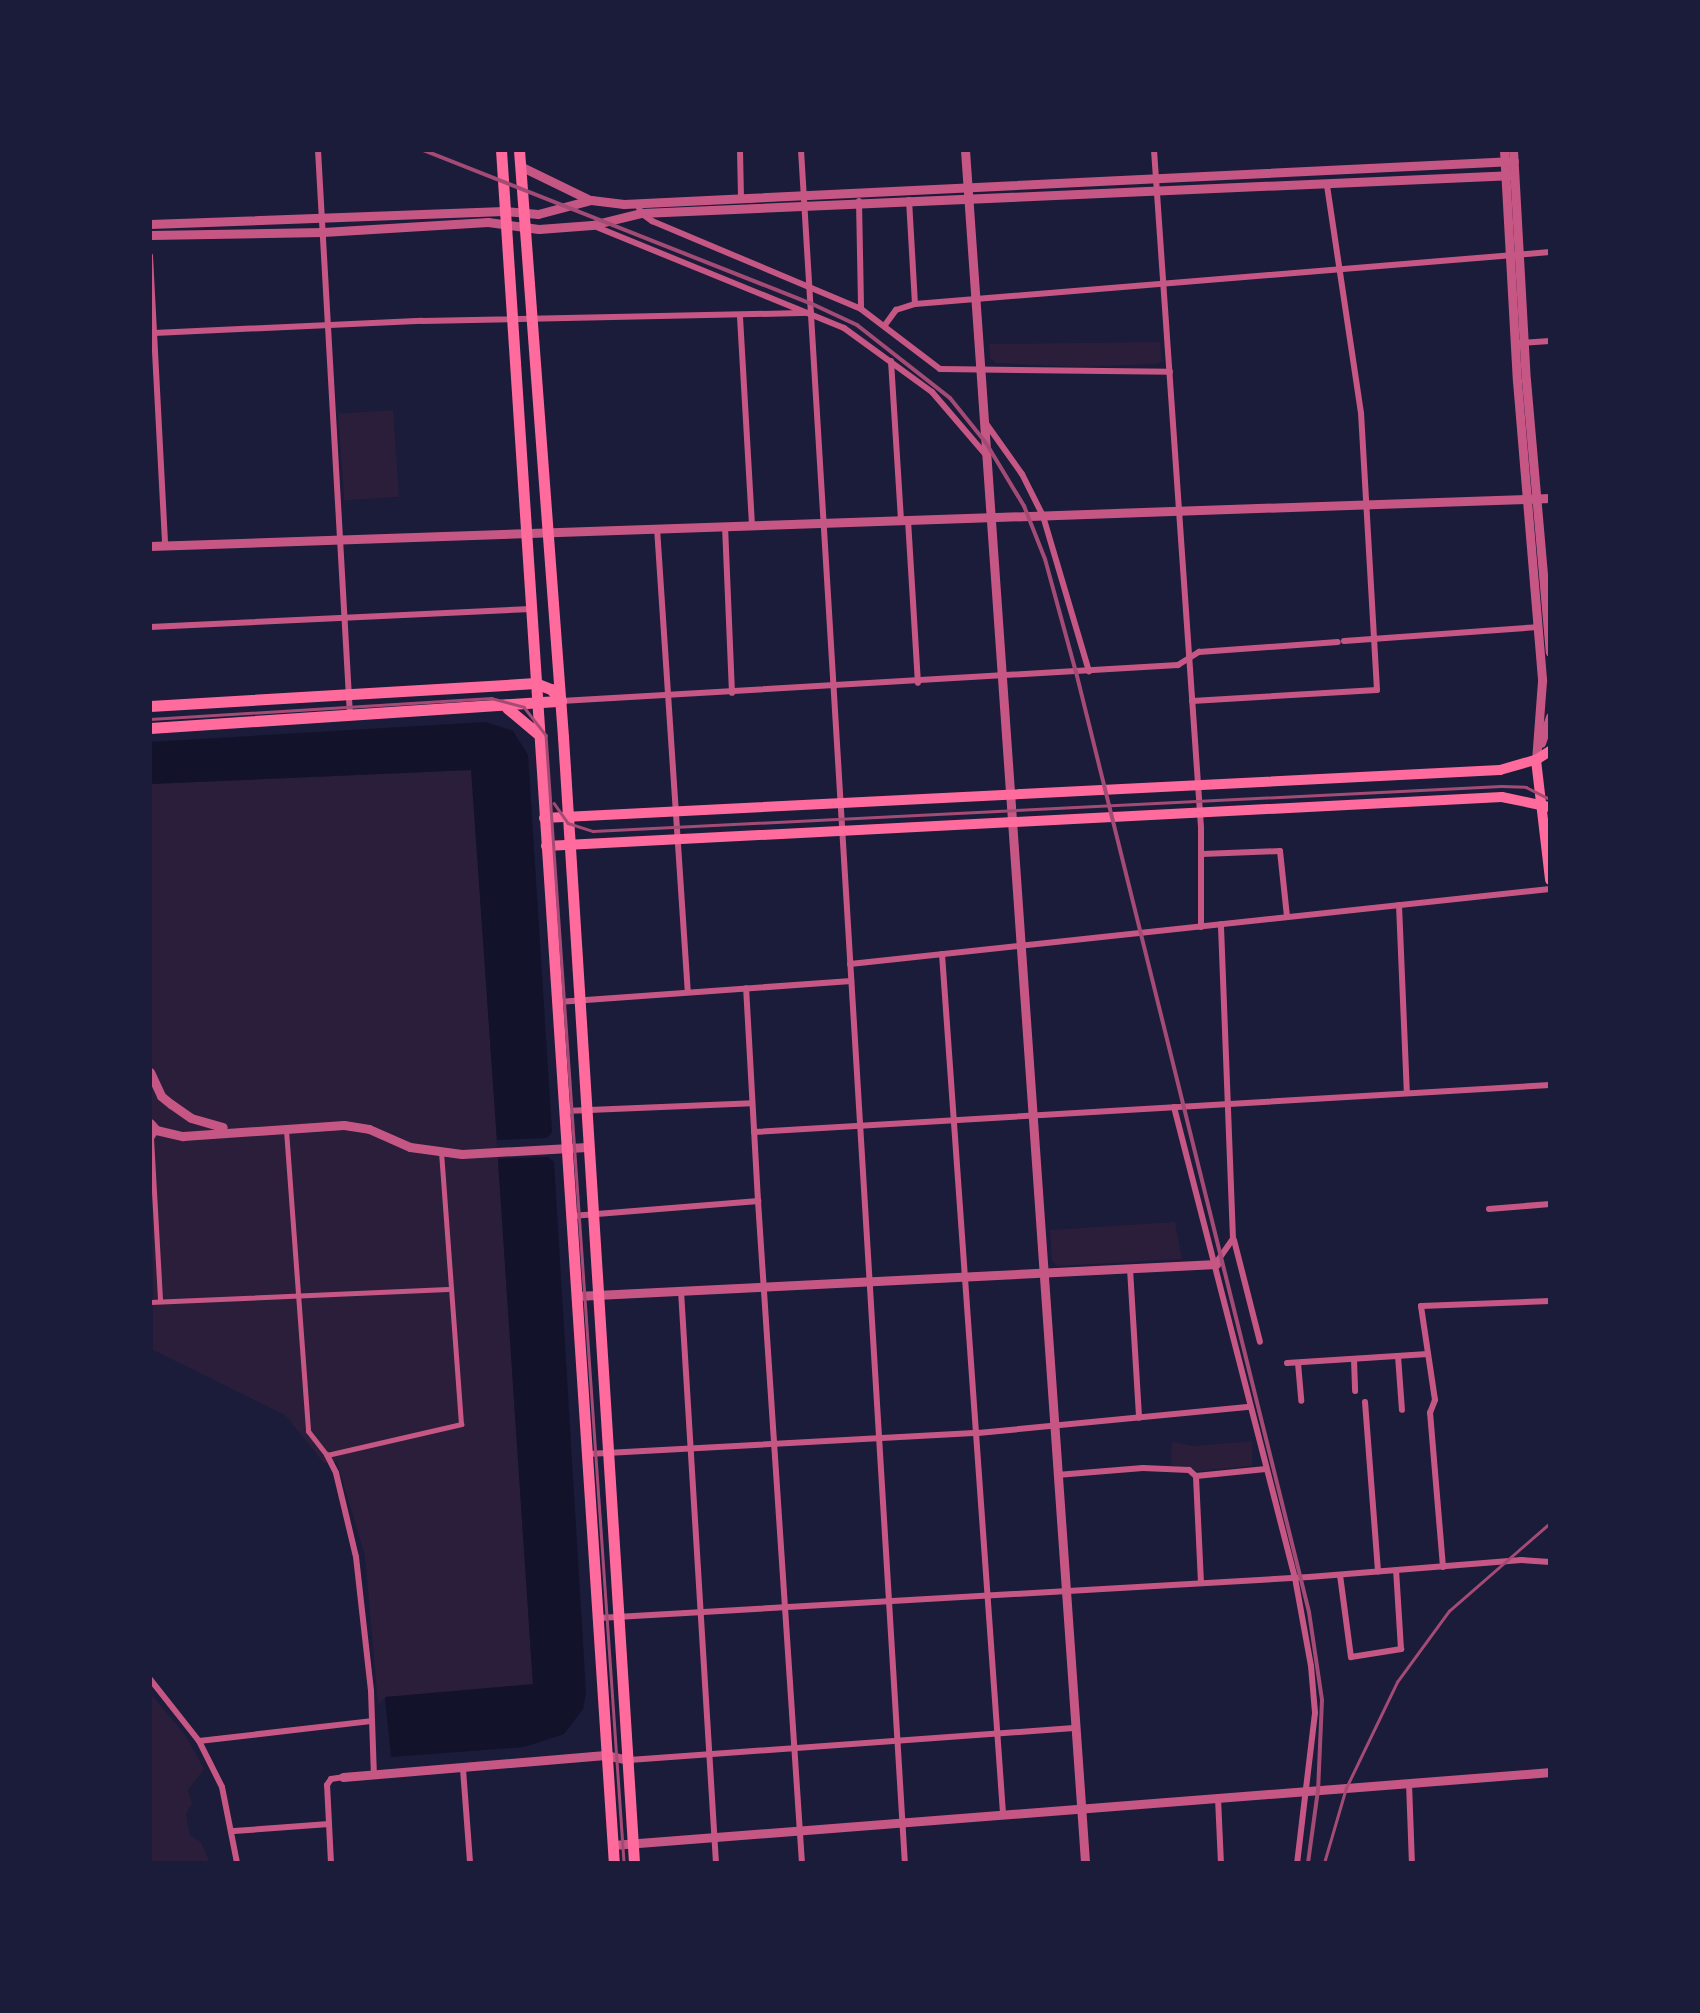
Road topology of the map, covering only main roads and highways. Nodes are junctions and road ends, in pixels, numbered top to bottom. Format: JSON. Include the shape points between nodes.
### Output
{"nodes":[{"id":1,"x":501,"y":150,"type":"edge"},
{"id":2,"x":519,"y":150,"type":"edge"},
{"id":3,"x":535,"y":683,"type":"junction"},
{"id":4,"x":561,"y":701,"type":"junction"},
{"id":5,"x":538,"y":704,"type":"junction"},
{"id":6,"x":150,"y":706,"type":"edge"},
{"id":7,"x":507,"y":708,"type":"junction"},
{"id":8,"x":150,"y":728,"type":"edge"},
{"id":9,"x":540,"y":738,"type":"junction"},
{"id":10,"x":1550,"y":751,"type":"edge"},
{"id":11,"x":1536,"y":760,"type":"junction"},
{"id":12,"x":1547,"y":807,"type":"edge"},
{"id":13,"x":568,"y":817,"type":"junction"},
{"id":14,"x":544,"y":818,"type":"junction"},
{"id":15,"x":570,"y":844,"type":"junction"},
{"id":16,"x":546,"y":846,"type":"junction"},
{"id":17,"x":1550,"y":880,"type":"edge"},
{"id":18,"x":614,"y":1863,"type":"edge"},
{"id":19,"x":634,"y":1863,"type":"edge"}],
"edges":[{"from":1,"to":3,"type":"highway"},
{"from":2,"to":4,"type":"highway"},
{"from":3,"to":4,"type":"highway"},
{"from":3,"to":5,"type":"highway"},
{"from":3,"to":6,"type":"highway"},
{"from":4,"to":5,"type":"highway"},
{"from":4,"to":13,"type":"highway"},
{"from":5,"to":7,"type":"highway"},
{"from":5,"to":9,"type":"highway"},
{"from":7,"to":8,"type":"highway"},
{"from":7,"to":9,"type":"highway"},
{"from":9,"to":14,"type":"highway"},
{"from":10,"to":11,"type":"main road"},
{"from":11,"to":12,"type":"main road"},
{"from":11,"to":13,"type":"main road","via":[[1500,770]]},
{"from":12,"to":15,"type":"main road","via":[[1502,797]]},
{"from":12,"to":17,"type":"main road"},
{"from":13,"to":14,"type":"main road"},
{"from":13,"to":15,"type":"highway"},
{"from":14,"to":16,"type":"highway"},
{"from":15,"to":16,"type":"main road"},
{"from":15,"to":19,"type":"highway"},
{"from":16,"to":18,"type":"highway"}]}
